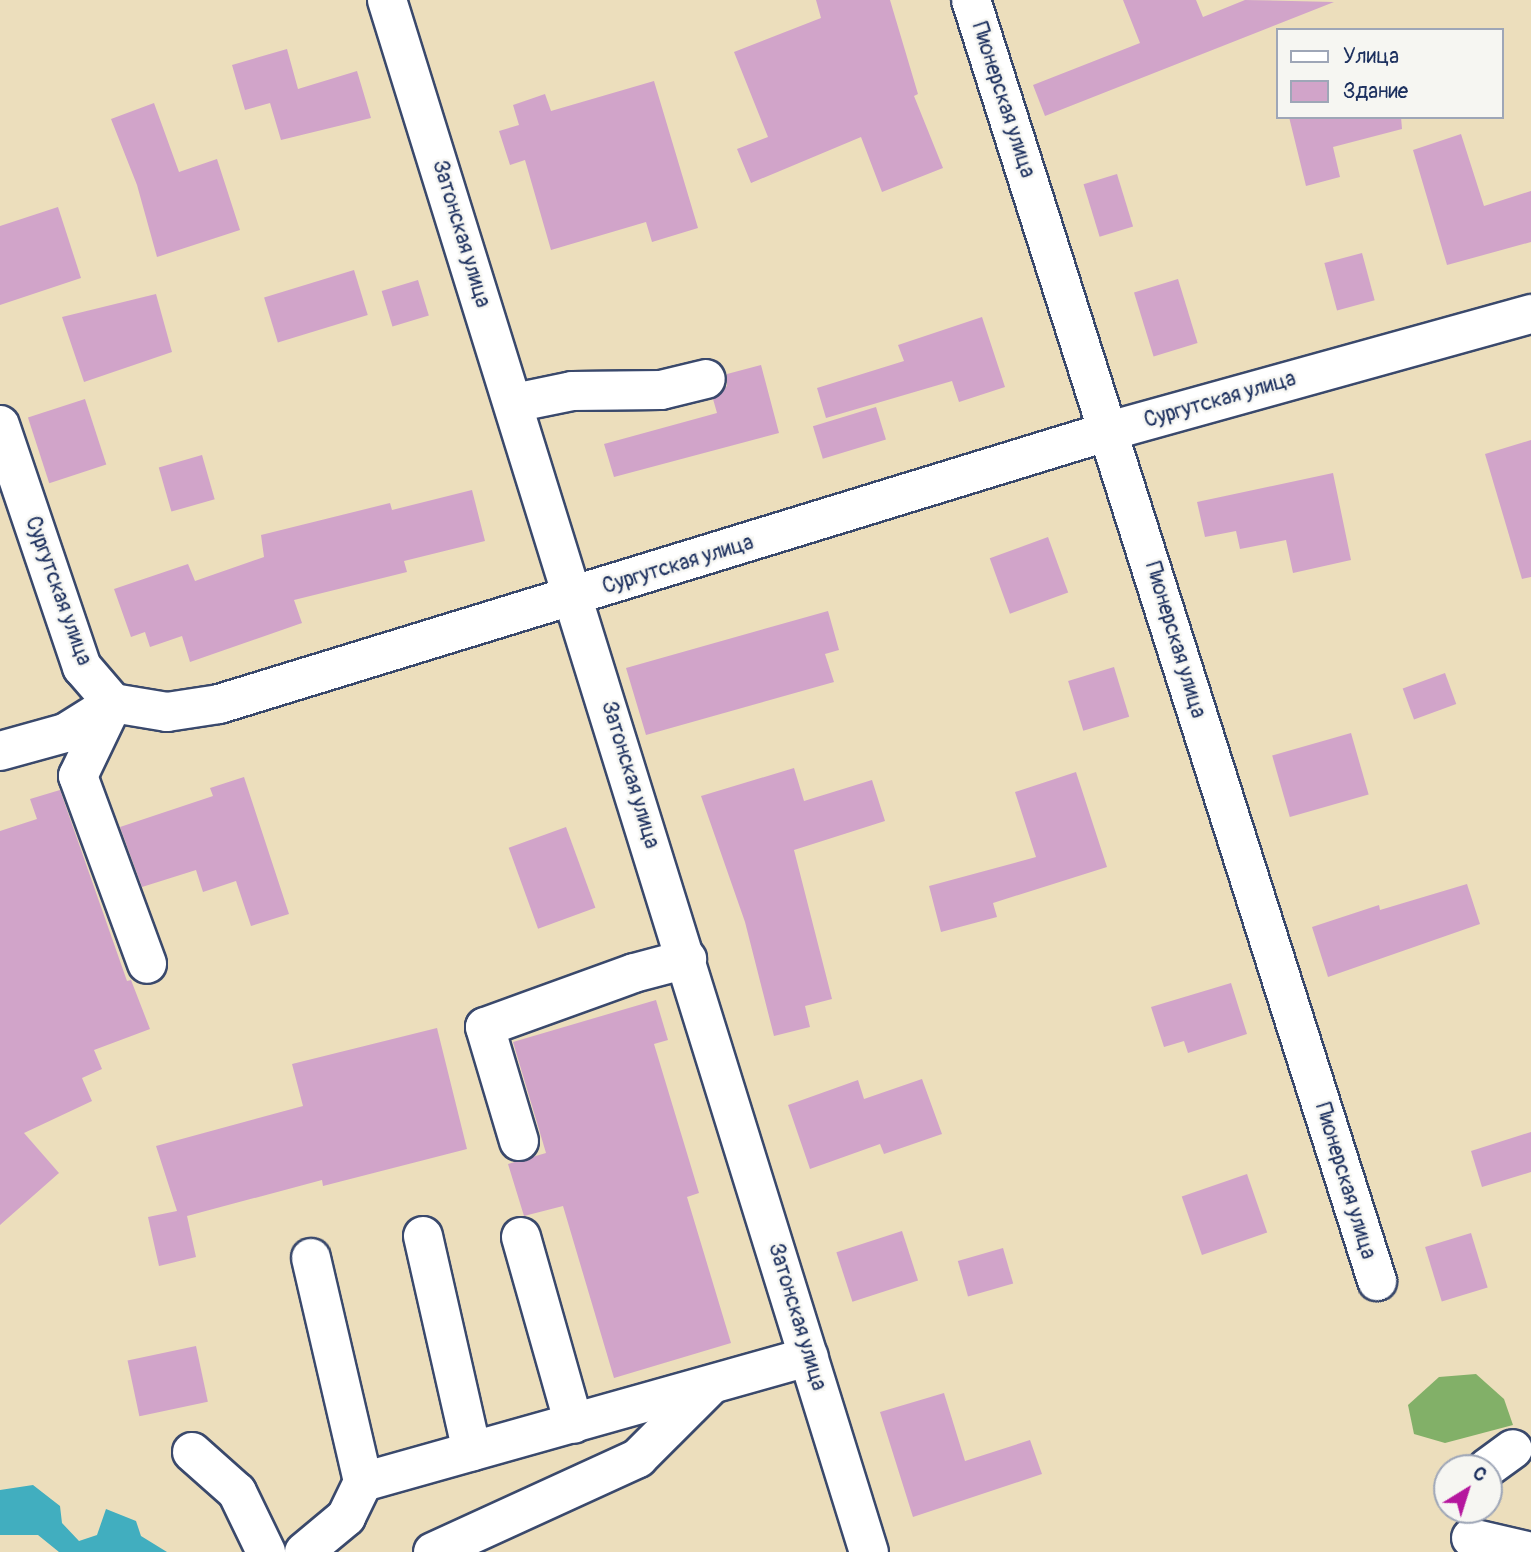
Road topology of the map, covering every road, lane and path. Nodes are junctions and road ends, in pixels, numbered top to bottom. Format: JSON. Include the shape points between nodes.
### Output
{"nodes":[{"id":1,"x":387,"y":0,"type":"edge"},
{"id":2,"x":971,"y":0,"type":"edge"},
{"id":3,"x":1531,"y":314,"type":"edge"},
{"id":4,"x":706,"y":379,"type":"dead end"},
{"id":5,"x":514,"y":403,"type":"junction"},
{"id":6,"x":0,"y":425,"type":"edge"},
{"id":7,"x":1109,"y":431,"type":"junction"},
{"id":8,"x":575,"y":596,"type":"junction"},
{"id":9,"x":113,"y":703,"type":"junction"},
{"id":10,"x":0,"y":751,"type":"edge"},
{"id":11,"x":687,"y":959,"type":"junction"},
{"id":12,"x":147,"y":964,"type":"dead end"},
{"id":13,"x":519,"y":1141,"type":"dead end"},
{"id":14,"x":423,"y":1236,"type":"dead end"},
{"id":15,"x":522,"y":1237,"type":"dead end"},
{"id":16,"x":311,"y":1258,"type":"dead end"},
{"id":17,"x":1377,"y":1281,"type":"dead end"},
{"id":18,"x":809,"y":1357,"type":"junction"},
{"id":19,"x":710,"y":1386,"type":"junction"},
{"id":20,"x":574,"y":1424,"type":"junction"},
{"id":21,"x":192,"y":1452,"type":"dead end"},
{"id":22,"x":472,"y":1452,"type":"junction"},
{"id":23,"x":363,"y":1482,"type":"junction"},
{"id":24,"x":1471,"y":1533,"type":"edge"},
{"id":25,"x":266,"y":1552,"type":"edge"},
{"id":26,"x":304,"y":1552,"type":"edge"},
{"id":27,"x":433,"y":1552,"type":"edge"},
{"id":28,"x":869,"y":1552,"type":"edge"},
{"id":29,"x":1531,"y":1552,"type":"edge"}],
"edges":[{"from":1,"to":5,"type":"street","name":"Затонская улица"},
{"from":2,"to":7,"type":"street","name":"Пионерская улица"},
{"from":3,"to":7,"type":"street","name":"Сургутская улица"},
{"from":4,"to":5,"type":"street","via":[[661,390],[572,391]]},
{"from":5,"to":8,"type":"street","name":"Затонская улица"},
{"from":6,"to":9,"type":"street","name":"Сургутская улица","via":[[82,667]]},
{"from":7,"to":8,"type":"street","name":"Сургутская улица"},
{"from":7,"to":17,"type":"street","name":"Пионерская улица"},
{"from":8,"to":9,"type":"street","name":"Сургутская улица","via":[[219,704],[167,712]]},
{"from":8,"to":11,"type":"street","name":"Затонская улица"},
{"from":9,"to":10,"type":"street","via":[[65,733]]},
{"from":9,"to":12,"type":"street","via":[[78,776]]},
{"from":11,"to":13,"type":"street","via":[[634,973],[485,1027]]},
{"from":11,"to":18,"type":"street","name":"Затонская улица"},
{"from":14,"to":22,"type":"street"},
{"from":15,"to":20,"type":"street"},
{"from":16,"to":23,"type":"street"},
{"from":18,"to":19,"type":"street"},
{"from":18,"to":28,"type":"street","name":"Затонская улица"},
{"from":19,"to":20,"type":"street"},
{"from":19,"to":27,"type":"street","via":[[638,1458]]},
{"from":20,"to":22,"type":"street"},
{"from":21,"to":25,"type":"street","via":[[237,1492]]},
{"from":22,"to":23,"type":"street"},
{"from":23,"to":26,"type":"street","via":[[346,1517]]},
{"from":24,"to":29,"type":"street"}]}
